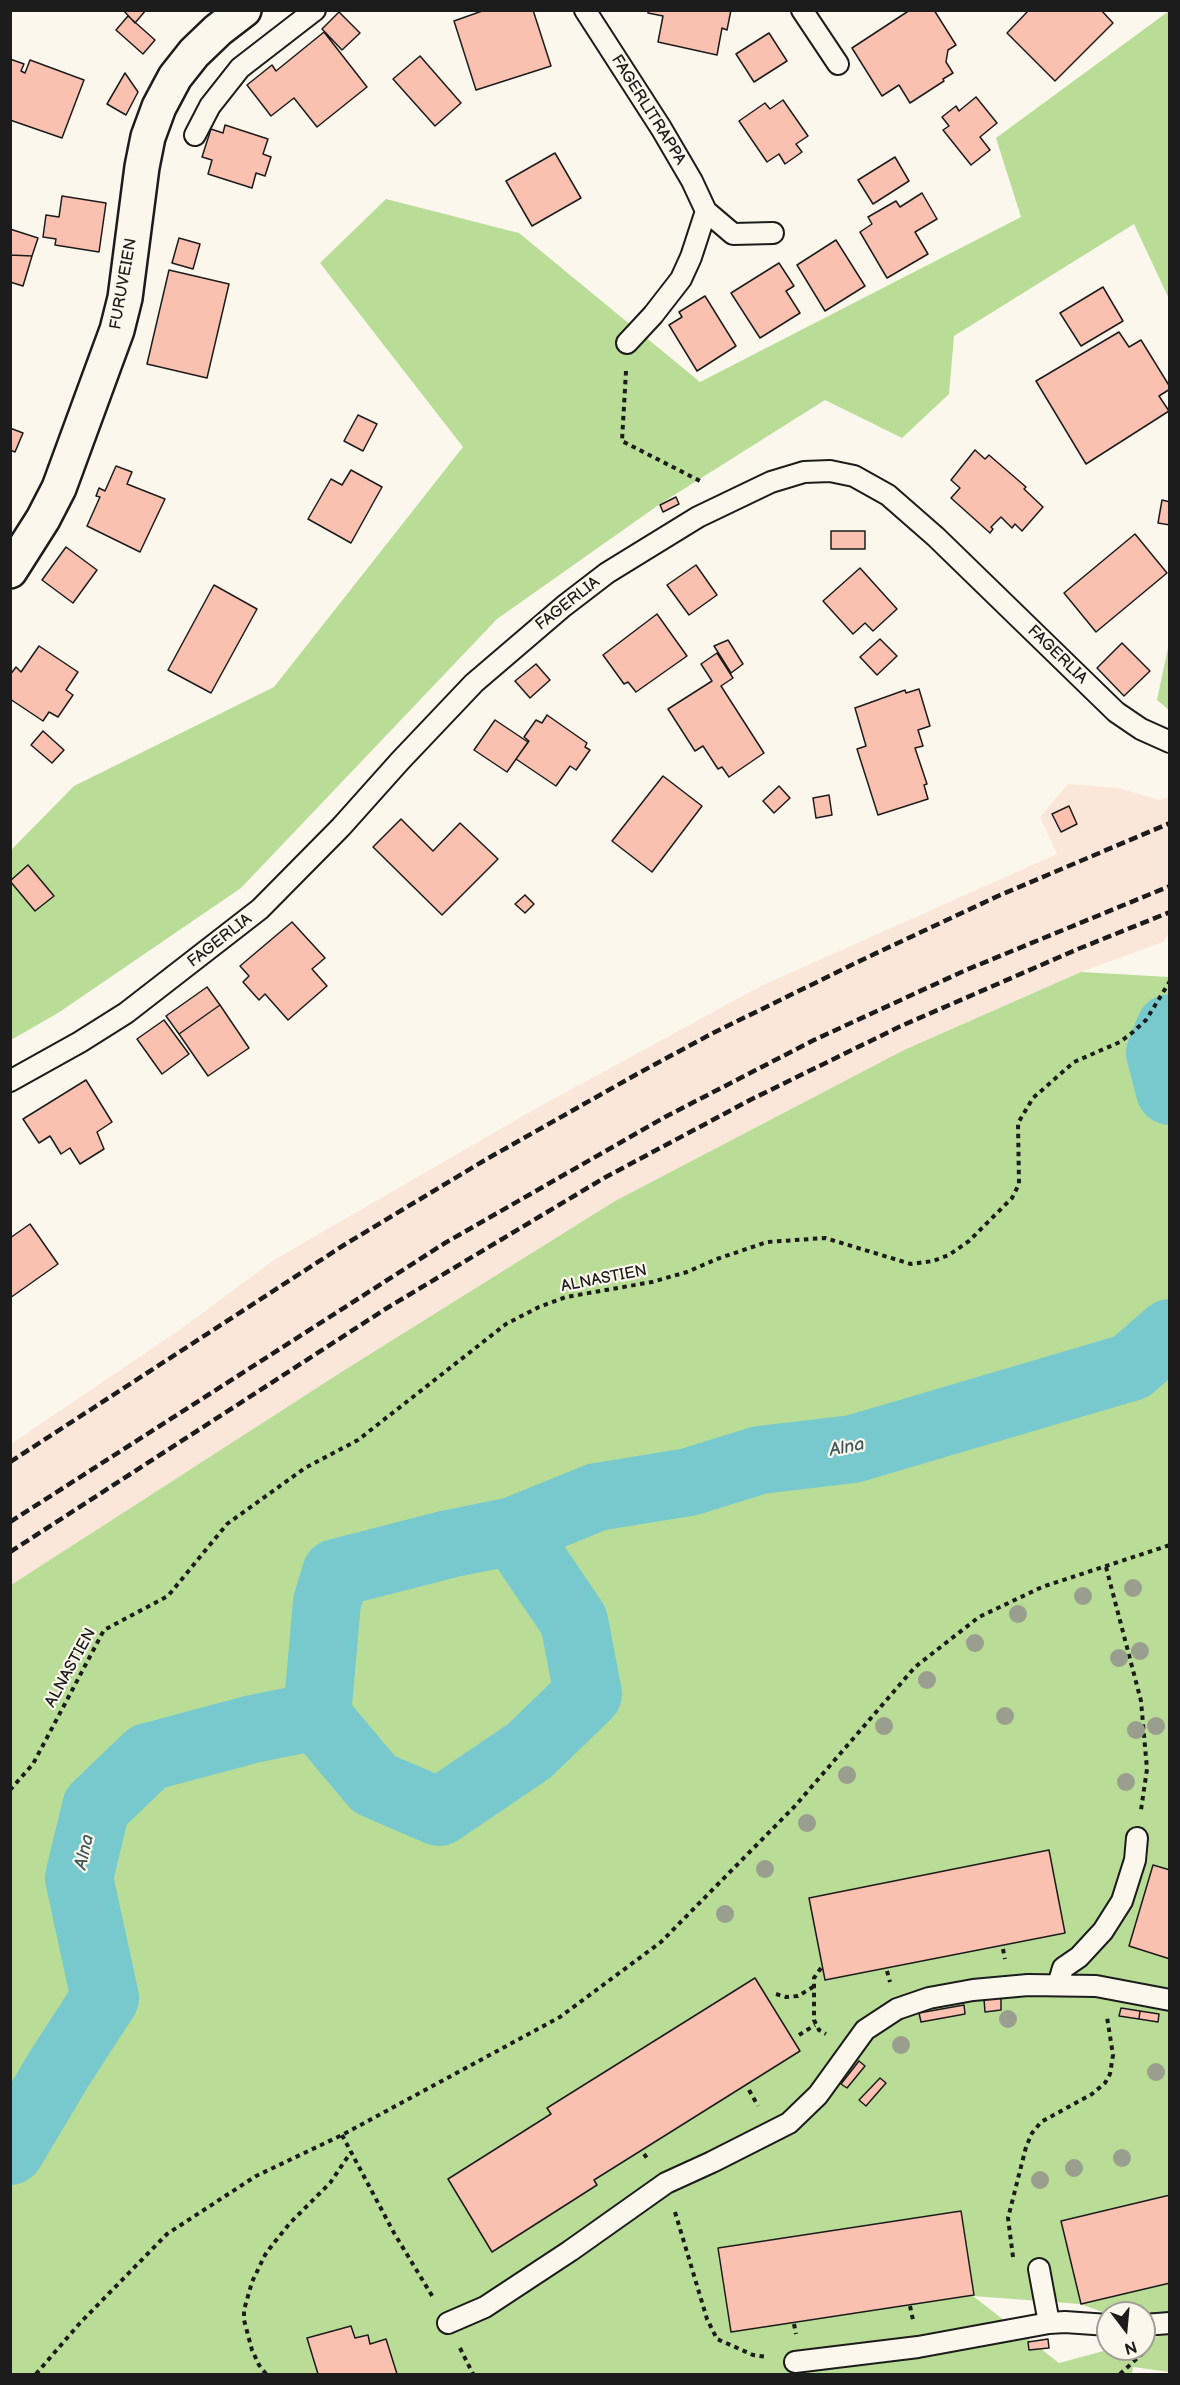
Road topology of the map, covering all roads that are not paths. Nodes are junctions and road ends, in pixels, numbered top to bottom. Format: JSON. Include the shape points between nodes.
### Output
{"nodes":[{"id":1,"x":244,"y":10,"type":"edge"},
{"id":2,"x":315,"y":10,"type":"edge"},
{"id":3,"x":585,"y":10,"type":"edge"},
{"id":4,"x":802,"y":10,"type":"edge"},
{"id":5,"x":838,"y":64,"type":"dead end"},
{"id":6,"x":195,"y":135,"type":"dead end"},
{"id":7,"x":706,"y":211,"type":"junction"},
{"id":8,"x":773,"y":233,"type":"dead end"},
{"id":9,"x":627,"y":343,"type":"road end"},
{"id":10,"x":10,"y":572,"type":"edge"},
{"id":11,"x":1170,"y":742,"type":"edge"},
{"id":12,"x":10,"y":1081,"type":"edge"},
{"id":13,"x":1137,"y":1838,"type":"road end"},
{"id":14,"x":1058,"y":1985,"type":"junction"},
{"id":15,"x":1170,"y":2000,"type":"edge"},
{"id":16,"x":1039,"y":2270,"type":"dead end"},
{"id":17,"x":448,"y":2323,"type":"road end"},
{"id":18,"x":1049,"y":2323,"type":"junction"},
{"id":19,"x":1096,"y":2324,"type":"edge"},
{"id":20,"x":795,"y":2362,"type":"road end"}],
"edges":[{"from":1,"to":10,"type":"street","name":"FURUVEIEN","via":[[194,53],[159,107],[142,167],[125,298],[117,330],[59,488]]},
{"from":2,"to":6,"type":"lane","via":[[240,68],[210,106]]},
{"from":3,"to":7,"type":"lane","name":"FAGERLITRAPPA","via":[[661,128]]},
{"from":4,"to":5,"type":"lane"},
{"from":7,"to":8,"type":"lane","name":"FAGERLITRAPPA","via":[[733,234]]},
{"from":7,"to":9,"type":"lane","via":[[681,279]]},
{"from":11,"to":12,"type":"lane","name":"FAGERLIA","via":[[1116,712],[888,495],[854,476],[830,471],[804,472],[735,498],[607,573],[474,683],[260,909],[126,1013]]},
{"from":13,"to":14,"type":"lane","via":[[1135,1860],[1122,1901],[1103,1931],[1063,1968]]},
{"from":14,"to":15,"type":"lane","via":[[1108,1988]]},
{"from":14,"to":17,"type":"lane","via":[[973,1990],[929,1998],[890,2012],[865,2030],[818,2095],[789,2123],[666,2182],[485,2307]]},
{"from":16,"to":18,"type":"lane"},
{"from":18,"to":19,"type":"lane"},
{"from":18,"to":20,"type":"lane","via":[[918,2347]]}]}
